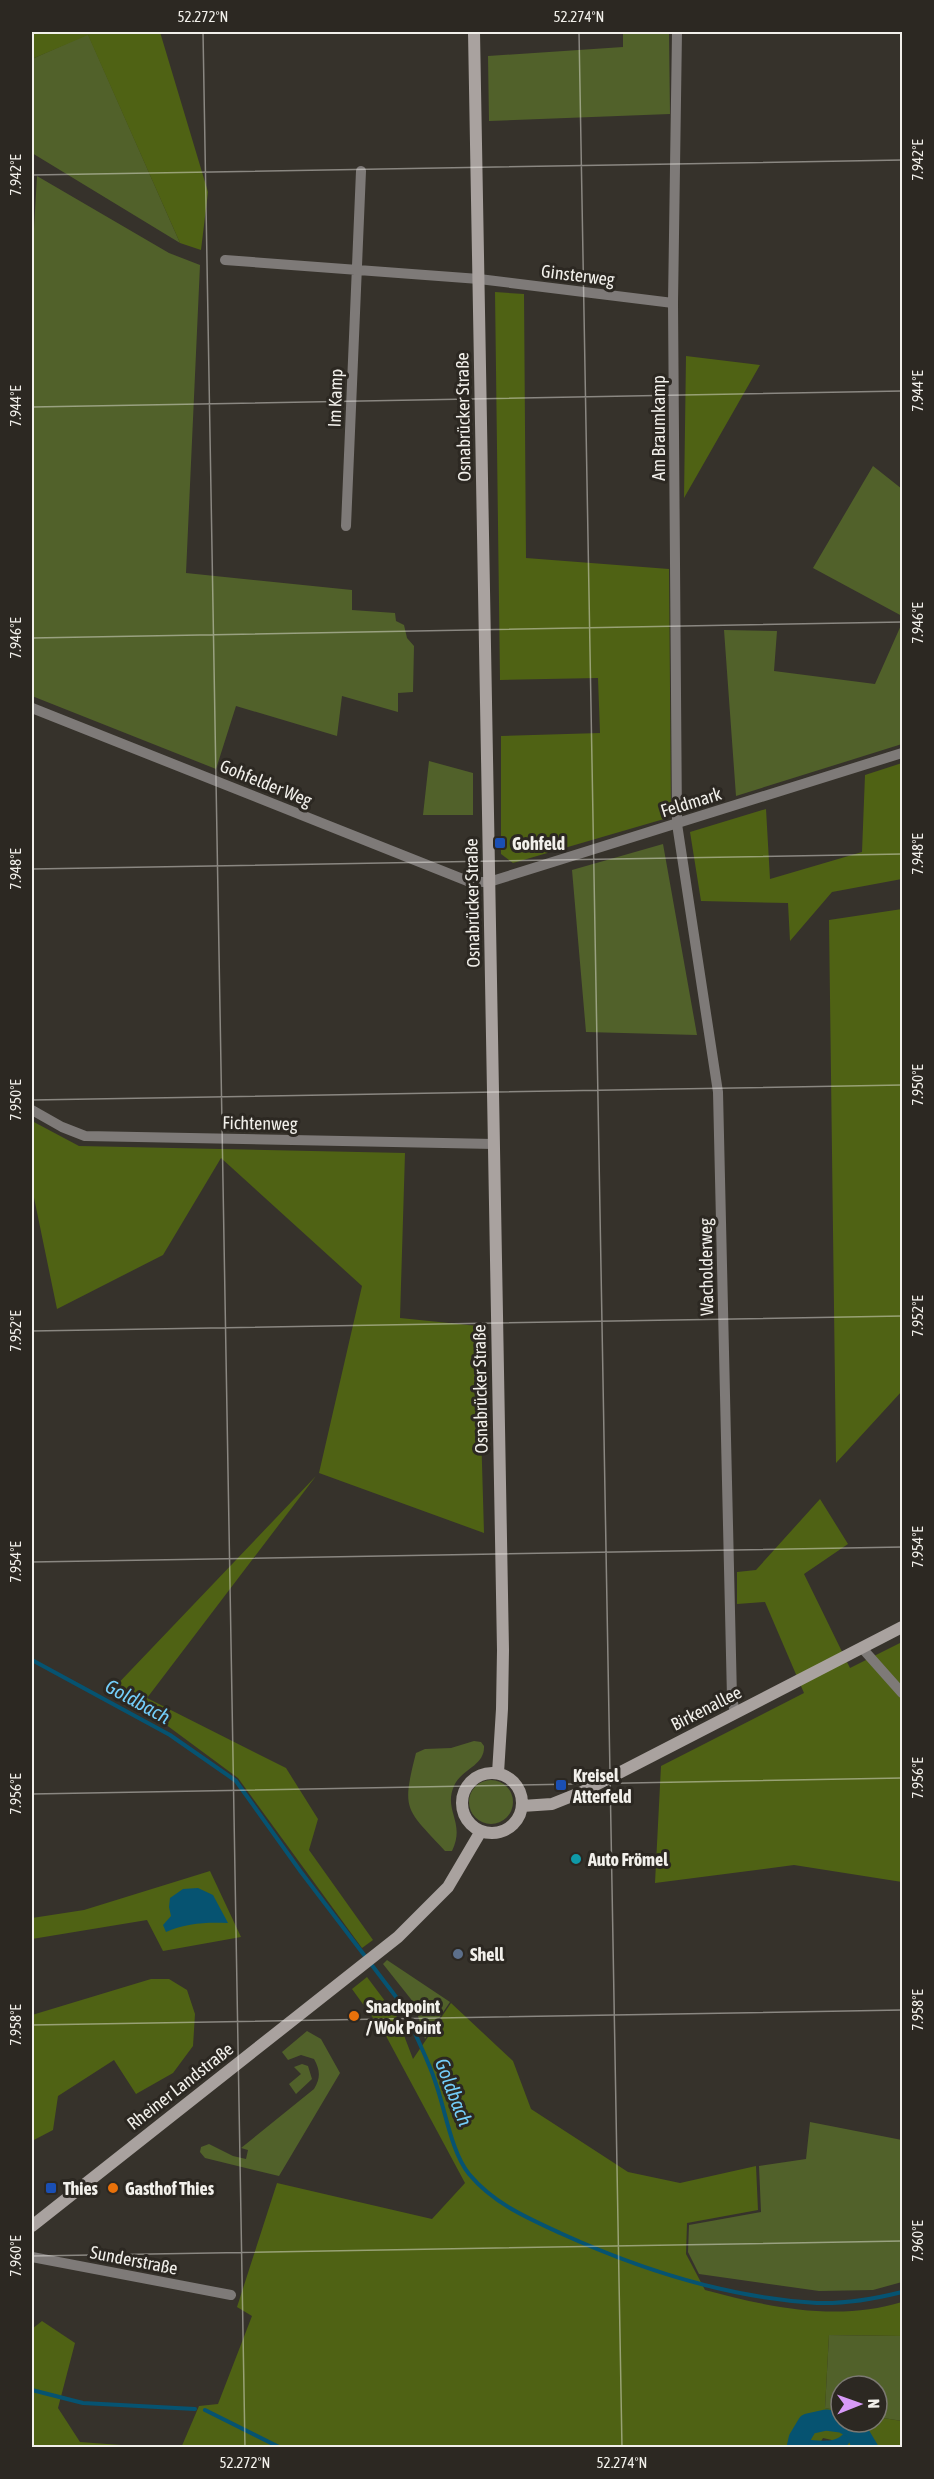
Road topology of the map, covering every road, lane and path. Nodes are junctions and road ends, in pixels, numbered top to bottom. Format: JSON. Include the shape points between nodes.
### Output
{"nodes":[{"id":1,"x":474,"y":32,"type":"edge"},
{"id":2,"x":677,"y":32,"type":"edge"},
{"id":3,"x":361,"y":171,"type":"dead end"},
{"id":4,"x":225,"y":260,"type":"dead end"},
{"id":5,"x":356,"y":270,"type":"junction"},
{"id":6,"x":479,"y":279,"type":"junction"},
{"id":7,"x":673,"y":303,"type":"junction"},
{"id":8,"x":346,"y":526,"type":"dead end"},
{"id":9,"x":32,"y":708,"type":"edge"},
{"id":10,"x":903,"y":753,"type":"edge"},
{"id":11,"x":677,"y":824,"type":"junction"},
{"id":12,"x":489,"y":882,"type":"junction"},
{"id":13,"x":32,"y":1110,"type":"edge"},
{"id":14,"x":494,"y":1144,"type":"junction"},
{"id":15,"x":903,"y":1626,"type":"edge"},
{"id":16,"x":862,"y":1648,"type":"junction"},
{"id":17,"x":903,"y":1693,"type":"edge"},
{"id":18,"x":735,"y":1713,"type":"junction"},
{"id":19,"x":498,"y":1773,"type":"junction"},
{"id":20,"x":522,"y":1806,"type":"junction"},
{"id":21,"x":479,"y":1834,"type":"junction"},
{"id":22,"x":32,"y":2226,"type":"edge"},
{"id":23,"x":32,"y":2257,"type":"edge"},
{"id":24,"x":231,"y":2295,"type":"dead end"}],
"edges":[{"from":1,"to":6,"type":"main road","name":"Osnabrücker Straße"},
{"from":2,"to":7,"type":"street","name":"Am Braumkamp"},
{"from":3,"to":5,"type":"street","name":"Im Kamp"},
{"from":4,"to":5,"type":"street"},
{"from":5,"to":6,"type":"street"},
{"from":5,"to":8,"type":"street","name":"Im Kamp"},
{"from":6,"to":7,"type":"street","name":"Ginsterweg"},
{"from":6,"to":12,"type":"main road","name":"Osnabrücker Straße"},
{"from":7,"to":11,"type":"street","name":"Am Braumkamp"},
{"from":9,"to":12,"type":"street","name":"Gohfelder Weg","via":[[470,882]]},
{"from":10,"to":11,"type":"street","name":"Feldmark"},
{"from":11,"to":12,"type":"street","name":"Feldmark"},
{"from":11,"to":18,"type":"street","name":"Wacholderweg","via":[[718,1092]]},
{"from":12,"to":14,"type":"main road","name":"Osnabrücker Straße"},
{"from":13,"to":14,"type":"street","name":"Fichtenweg","via":[[85,1136]]},
{"from":14,"to":19,"type":"main road","name":"Osnabrücker Straße","via":[[503,1650]]},
{"from":15,"to":16,"type":"main road","name":"Birkenallee"},
{"from":16,"to":17,"type":"street"},
{"from":16,"to":18,"type":"main road","name":"Birkenallee"},
{"from":18,"to":20,"type":"main road","name":"Birkenallee","via":[[565,1800]]},
{"from":19,"to":20,"type":"main road","via":[[518,1789]]},
{"from":19,"to":21,"type":"main road","via":[[472,1779],[463,1794],[463,1812]]},
{"from":20,"to":21,"type":"main road","via":[[507,1828]]},
{"from":21,"to":22,"type":"main road","name":"Rheiner Landstraße","via":[[437,1901],[376,1955]]},
{"from":23,"to":24,"type":"street","name":"Sunderstraße"}]}
